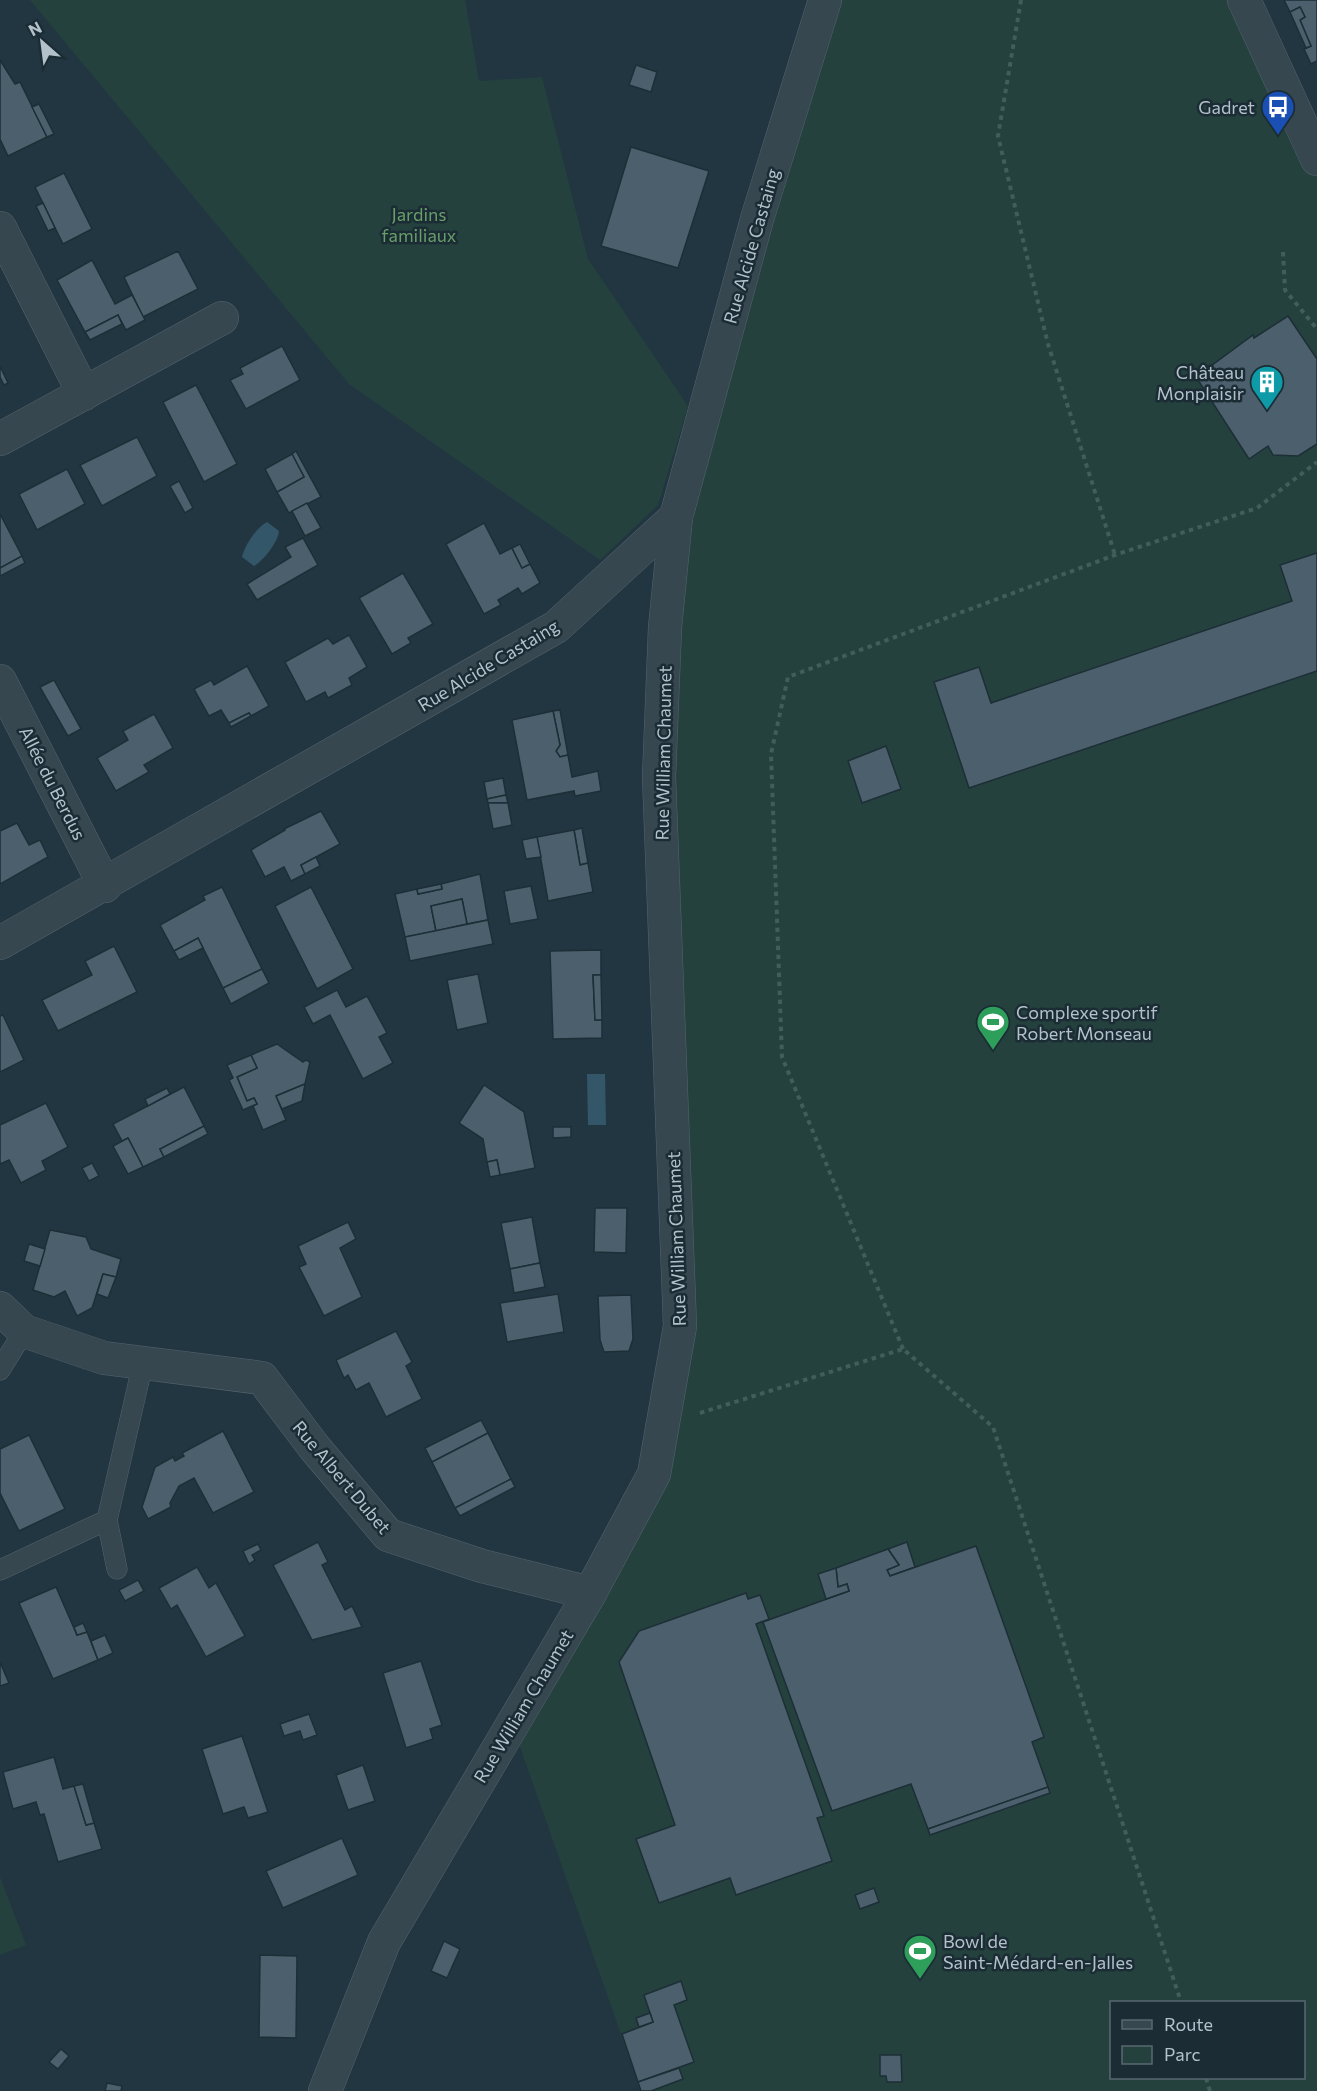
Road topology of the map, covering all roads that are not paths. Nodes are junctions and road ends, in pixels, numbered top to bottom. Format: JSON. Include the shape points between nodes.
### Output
{"nodes":[{"id":1,"x":825,"y":0,"type":"edge"},
{"id":2,"x":1244,"y":0,"type":"edge"},
{"id":3,"x":1317,"y":159,"type":"edge"},
{"id":4,"x":0,"y":228,"type":"edge"},
{"id":5,"x":222,"y":318,"type":"dead end"},
{"id":6,"x":84,"y":394,"type":"junction"},
{"id":7,"x":0,"y":439,"type":"edge"},
{"id":8,"x":676,"y":517,"type":"junction"},
{"id":9,"x":0,"y":681,"type":"edge"},
{"id":10,"x":105,"y":886,"type":"junction"},
{"id":11,"x":0,"y":943,"type":"edge"},
{"id":12,"x":0,"y":1308,"type":"edge"},
{"id":13,"x":24,"y":1331,"type":"junction"},
{"id":14,"x":142,"y":1363,"type":"junction"},
{"id":15,"x":0,"y":1370,"type":"edge"},
{"id":16,"x":107,"y":1520,"type":"junction"},
{"id":17,"x":117,"y":1569,"type":"dead end"},
{"id":18,"x":0,"y":1570,"type":"edge"},
{"id":19,"x":590,"y":1593,"type":"junction"},
{"id":20,"x":325,"y":2091,"type":"edge"}],
"edges":[{"from":1,"to":8,"type":"street","name":"Rue Alcide Castaing","via":[[757,219]]},
{"from":2,"to":3,"type":"street"},
{"from":4,"to":6,"type":"street"},
{"from":5,"to":6,"type":"street"},
{"from":6,"to":7,"type":"street"},
{"from":8,"to":10,"type":"street","name":"Rue Alcide Castaing","via":[[556,627]]},
{"from":8,"to":19,"type":"street","name":"Rue William Chaumet","via":[[665,627],[659,777],[680,1326],[654,1474]]},
{"from":9,"to":10,"type":"street","name":"Allée du Berdus"},
{"from":10,"to":11,"type":"street","name":"Rue Alcide Castaing"},
{"from":12,"to":13,"type":"street","name":"Rue Albert Dubet"},
{"from":13,"to":14,"type":"street","name":"Rue Albert Dubet","via":[[104,1358]]},
{"from":13,"to":15,"type":"lane"},
{"from":14,"to":16,"type":"lane"},
{"from":14,"to":19,"type":"street","name":"Rue Albert Dubet","via":[[262,1378],[388,1535],[482,1566]]},
{"from":16,"to":17,"type":"lane"},
{"from":16,"to":18,"type":"lane"},
{"from":19,"to":20,"type":"street","name":"Rue William Chaumet","via":[[384,1942]]}]}
